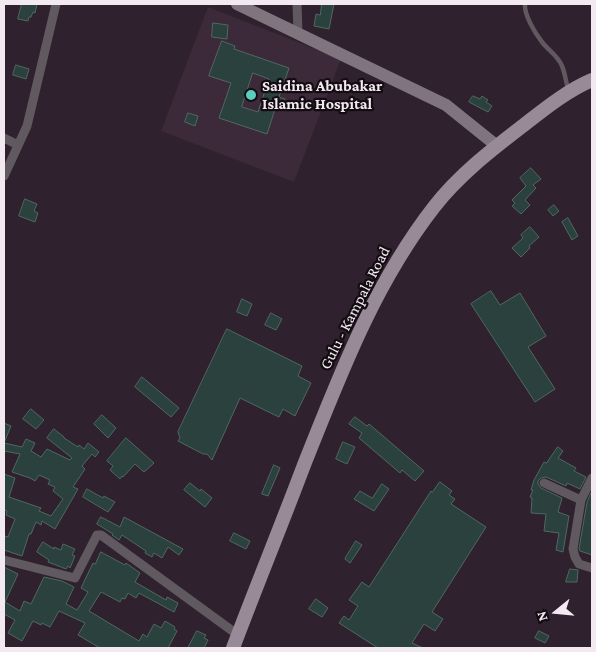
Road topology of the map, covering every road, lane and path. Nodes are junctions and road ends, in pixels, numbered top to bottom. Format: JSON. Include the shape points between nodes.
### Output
{"nodes":[{"id":1,"x":56,"y":4,"type":"edge"},
{"id":2,"x":237,"y":4,"type":"edge"},
{"id":3,"x":297,"y":4,"type":"edge"},
{"id":4,"x":525,"y":4,"type":"edge"},
{"id":5,"x":298,"y":33,"type":"junction"},
{"id":6,"x":592,"y":80,"type":"edge"},
{"id":7,"x":569,"y":92,"type":"junction"},
{"id":8,"x":4,"y":138,"type":"edge"},
{"id":9,"x":18,"y":145,"type":"junction"},
{"id":10,"x":497,"y":146,"type":"junction"},
{"id":11,"x":4,"y":176,"type":"edge"},
{"id":12,"x":592,"y":478,"type":"edge"},
{"id":13,"x":544,"y":482,"type":"dead end"},
{"id":14,"x":581,"y":500,"type":"junction"},
{"id":15,"x":4,"y":560,"type":"edge"},
{"id":16,"x":592,"y":568,"type":"edge"},
{"id":17,"x":238,"y":635,"type":"junction"},
{"id":18,"x":233,"y":648,"type":"edge"}],
"edges":[{"from":1,"to":9,"type":"street","via":[[27,126]]},
{"from":2,"to":5,"type":"street"},
{"from":3,"to":5,"type":"street"},
{"from":4,"to":7,"type":"lane","via":[[529,20],[562,66]]},
{"from":5,"to":10,"type":"street","via":[[446,105]]},
{"from":6,"to":7,"type":"main road","name":"Gulu - Kampala Road"},
{"from":7,"to":10,"type":"main road","name":"Gulu - Kampala Road"},
{"from":8,"to":9,"type":"street"},
{"from":9,"to":11,"type":"street"},
{"from":10,"to":17,"type":"main road","name":"Gulu - Kampala Road","via":[[450,188],[434,207],[378,294],[336,384]]},
{"from":12,"to":14,"type":"street"},
{"from":13,"to":14,"type":"street"},
{"from":14,"to":16,"type":"street","via":[[573,552],[580,564]]},
{"from":15,"to":17,"type":"street","via":[[74,578],[96,535],[101,535]]},
{"from":17,"to":18,"type":"main road","name":"Gulu - Kampala Road"}]}
